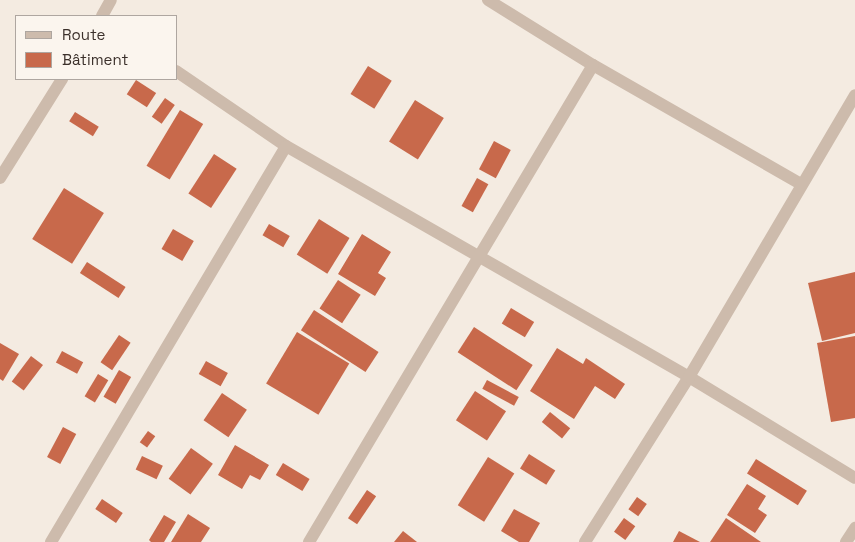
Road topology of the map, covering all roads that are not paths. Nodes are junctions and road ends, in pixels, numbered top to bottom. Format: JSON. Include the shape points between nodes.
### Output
{"nodes":[{"id":1,"x":111,"y":0,"type":"edge"},
{"id":2,"x":488,"y":0,"type":"edge"},
{"id":3,"x":103,"y":15,"type":"edge"},
{"id":4,"x":592,"y":65,"type":"junction"},
{"id":5,"x":178,"y":72,"type":"edge"},
{"id":6,"x":61,"y":80,"type":"edge"},
{"id":7,"x":855,"y":95,"type":"edge"},
{"id":8,"x":286,"y":146,"type":"junction"},
{"id":9,"x":0,"y":178,"type":"edge"},
{"id":10,"x":801,"y":184,"type":"junction"},
{"id":11,"x":478,"y":259,"type":"junction"},
{"id":12,"x":689,"y":377,"type":"junction"},
{"id":13,"x":855,"y":478,"type":"edge"},
{"id":14,"x":855,"y":528,"type":"edge"},
{"id":15,"x":51,"y":542,"type":"edge"},
{"id":16,"x":309,"y":542,"type":"edge"},
{"id":17,"x":585,"y":542,"type":"edge"},
{"id":18,"x":846,"y":542,"type":"edge"}],
"edges":[{"from":1,"to":3,"type":"street"},
{"from":2,"to":4,"type":"street"},
{"from":4,"to":10,"type":"street"},
{"from":4,"to":11,"type":"street"},
{"from":5,"to":8,"type":"street"},
{"from":6,"to":9,"type":"street"},
{"from":7,"to":10,"type":"street"},
{"from":8,"to":11,"type":"street"},
{"from":8,"to":15,"type":"street"},
{"from":10,"to":12,"type":"street"},
{"from":11,"to":12,"type":"street"},
{"from":11,"to":16,"type":"street"},
{"from":12,"to":13,"type":"street"},
{"from":12,"to":17,"type":"street"},
{"from":14,"to":18,"type":"street"}]}
